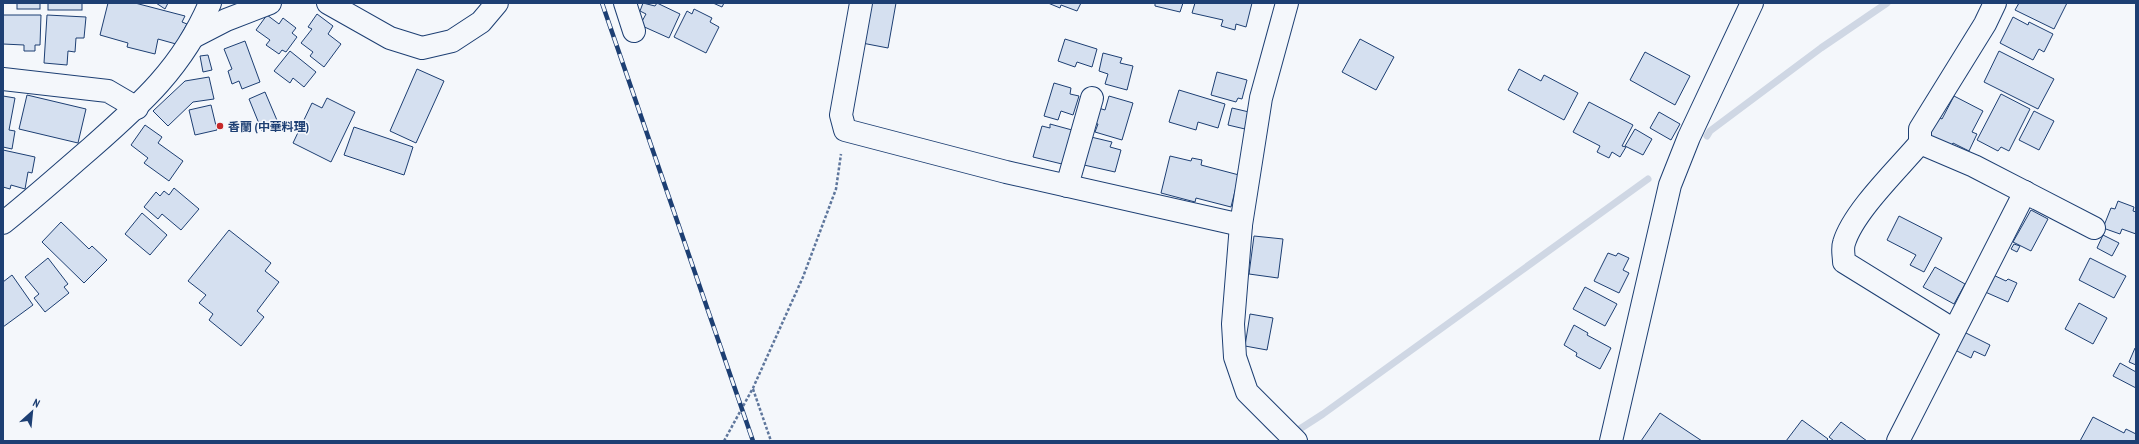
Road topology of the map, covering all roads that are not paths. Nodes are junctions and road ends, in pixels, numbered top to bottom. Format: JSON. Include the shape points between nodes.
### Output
{"nodes":[{"id":1,"x":210,"y":3,"type":"edge"},
{"id":2,"x":270,"y":3,"type":"edge"},
{"id":3,"x":328,"y":3,"type":"edge"},
{"id":4,"x":498,"y":3,"type":"edge"},
{"id":5,"x":624,"y":3,"type":"edge"},
{"id":6,"x":861,"y":3,"type":"edge"},
{"id":7,"x":1287,"y":3,"type":"edge"},
{"id":8,"x":1752,"y":3,"type":"edge"},
{"id":9,"x":1995,"y":3,"type":"edge"},
{"id":10,"x":634,"y":30,"type":"dead end"},
{"id":11,"x":195,"y":36,"type":"junction"},
{"id":12,"x":3,"y":79,"type":"edge"},
{"id":13,"x":1092,"y":98,"type":"dead end"},
{"id":14,"x":137,"y":108,"type":"junction"},
{"id":15,"x":1920,"y":143,"type":"junction"},
{"id":16,"x":1067,"y":186,"type":"junction"},
{"id":17,"x":2025,"y":192,"type":"junction"},
{"id":18,"x":3,"y":223,"type":"edge"},
{"id":19,"x":1241,"y":225,"type":"junction"},
{"id":20,"x":2094,"y":228,"type":"dead end"},
{"id":21,"x":1954,"y":330,"type":"junction"},
{"id":22,"x":1296,"y":441,"type":"edge"},
{"id":23,"x":1611,"y":441,"type":"edge"},
{"id":24,"x":1898,"y":441,"type":"edge"}],
"edges":[{"from":1,"to":11,"type":"street"},
{"from":2,"to":11,"type":"street","via":[[226,20]]},
{"from":3,"to":4,"type":"street","via":[[390,38],[422,48],[452,41],[481,22]]},
{"from":5,"to":10,"type":"street"},
{"from":6,"to":16,"type":"street","via":[[841,115],[846,130]]},
{"from":7,"to":19,"type":"street","via":[[1261,98]]},
{"from":8,"to":23,"type":"street","via":[[1689,137],[1670,184]]},
{"from":9,"to":15,"type":"street","via":[[1985,24],[1920,129]]},
{"from":11,"to":14,"type":"street","via":[[166,76]]},
{"from":12,"to":14,"type":"street","via":[[108,91]]},
{"from":13,"to":16,"type":"street"},
{"from":14,"to":18,"type":"street"},
{"from":15,"to":17,"type":"street"},
{"from":15,"to":21,"type":"street","via":[[1863,210],[1851,228],[1843,244],[1844,262]]},
{"from":16,"to":19,"type":"street"},
{"from":17,"to":20,"type":"street"},
{"from":17,"to":21,"type":"street"},
{"from":19,"to":22,"type":"street","via":[[1233,324],[1235,357],[1247,392]]},
{"from":21,"to":24,"type":"street"}]}
